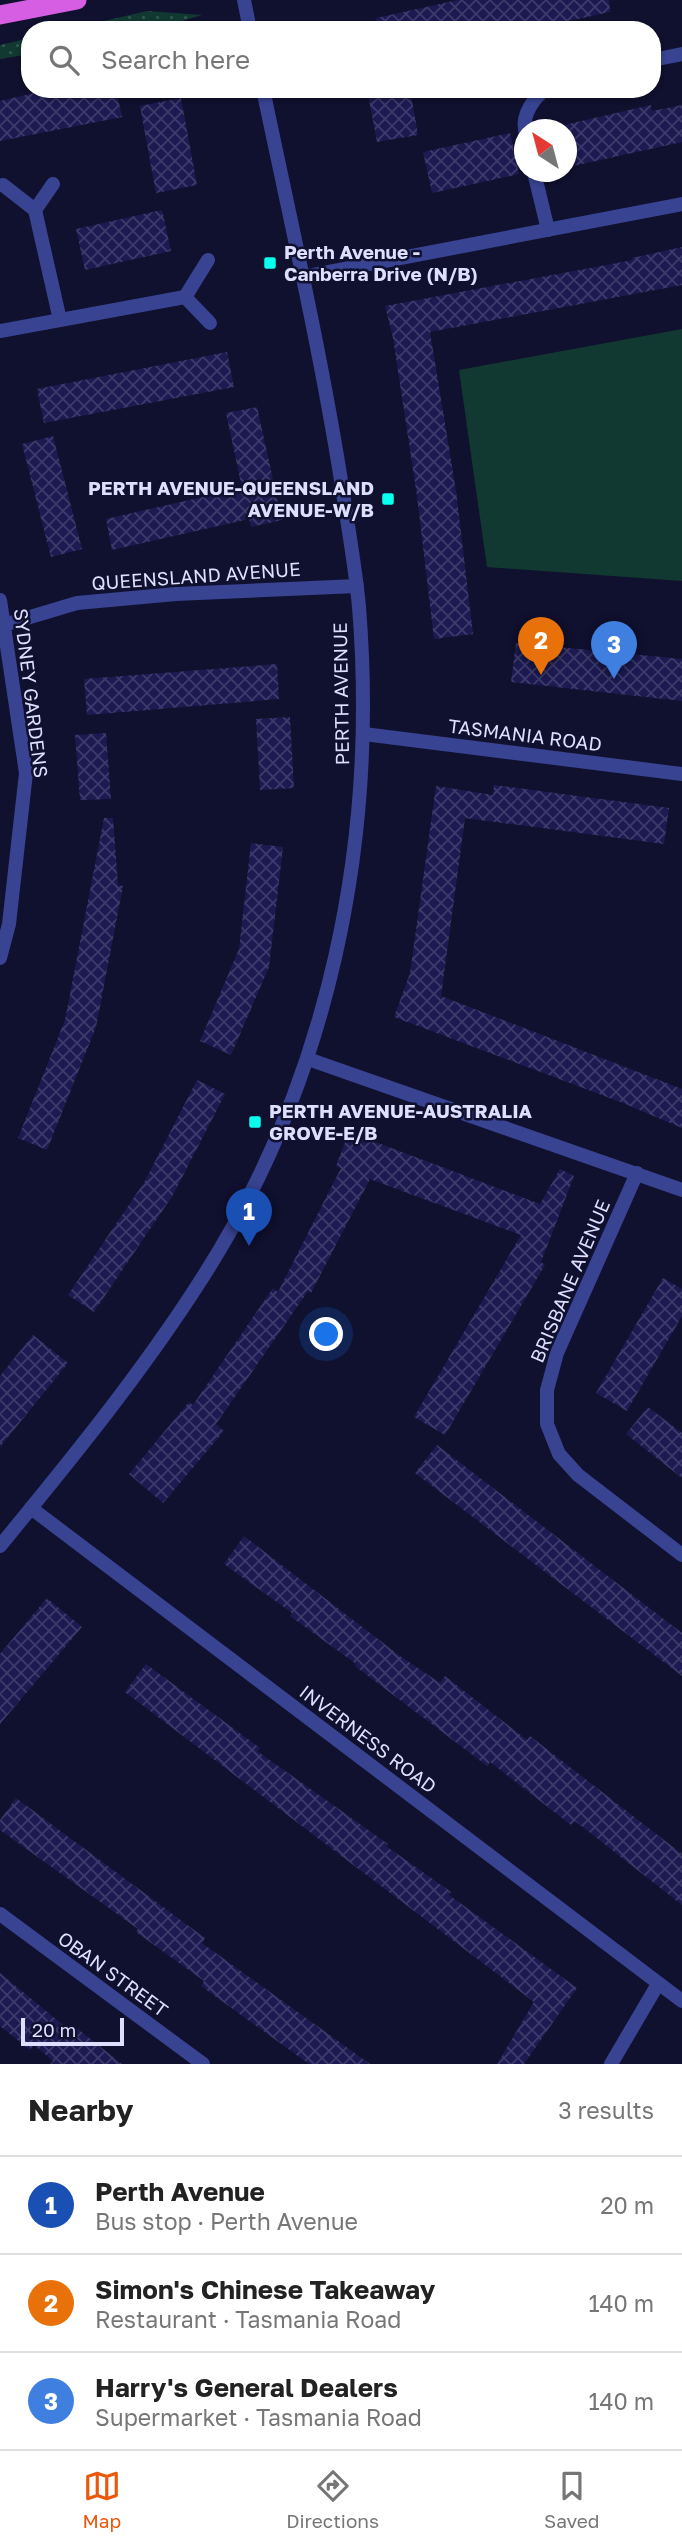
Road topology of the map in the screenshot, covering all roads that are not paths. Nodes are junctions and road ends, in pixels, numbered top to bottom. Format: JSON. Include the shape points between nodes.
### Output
{"nodes":[{"id":1,"x":77,"y":0,"type":"edge"},
{"id":2,"x":244,"y":0,"type":"edge"},
{"id":3,"x":0,"y":15,"type":"edge"},
{"id":4,"x":248,"y":21,"type":"edge"},
{"id":5,"x":682,"y":54,"type":"edge"},
{"id":6,"x":661,"y":58,"type":"edge"},
{"id":7,"x":265,"y":98,"type":"edge"},
{"id":8,"x":534,"y":98,"type":"edge"},
{"id":9,"x":526,"y":119,"type":"edge"},
{"id":10,"x":536,"y":182,"type":"edge"},
{"id":11,"x":53,"y":184,"type":"dead end"},
{"id":12,"x":4,"y":185,"type":"dead end"},
{"id":13,"x":682,"y":204,"type":"edge"},
{"id":14,"x":35,"y":210,"type":"junction"},
{"id":15,"x":548,"y":230,"type":"junction"},
{"id":16,"x":208,"y":260,"type":"dead end"},
{"id":17,"x":302,"y":277,"type":"junction"},
{"id":18,"x":185,"y":297,"type":"junction"},
{"id":19,"x":60,"y":320,"type":"junction"},
{"id":20,"x":210,"y":323,"type":"dead end"},
{"id":21,"x":0,"y":331,"type":"edge"},
{"id":22,"x":357,"y":586,"type":"junction"},
{"id":23,"x":0,"y":600,"type":"edge"},
{"id":24,"x":3,"y":625,"type":"edge"},
{"id":25,"x":364,"y":734,"type":"junction"},
{"id":26,"x":682,"y":775,"type":"edge"},
{"id":27,"x":0,"y":958,"type":"edge"},
{"id":28,"x":307,"y":1059,"type":"junction"},
{"id":29,"x":638,"y":1173,"type":"junction"},
{"id":30,"x":682,"y":1190,"type":"edge"},
{"id":31,"x":31,"y":1508,"type":"junction"},
{"id":32,"x":0,"y":1546,"type":"edge"},
{"id":33,"x":682,"y":1555,"type":"edge"},
{"id":34,"x":0,"y":1914,"type":"edge"},
{"id":35,"x":658,"y":1984,"type":"junction"},
{"id":36,"x":682,"y":2001,"type":"edge"},
{"id":37,"x":203,"y":2064,"type":"edge"},
{"id":38,"x":611,"y":2064,"type":"edge"}],
"edges":[{"from":1,"to":3,"type":"highway"},
{"from":2,"to":4,"type":"street"},
{"from":5,"to":6,"type":"street"},
{"from":7,"to":17,"type":"street","name":"PERTH AVENUE"},
{"from":8,"to":9,"type":"street"},
{"from":10,"to":15,"type":"street"},
{"from":11,"to":14,"type":"street"},
{"from":12,"to":14,"type":"street"},
{"from":13,"to":15,"type":"street"},
{"from":14,"to":19,"type":"street"},
{"from":15,"to":17,"type":"street"},
{"from":16,"to":18,"type":"street"},
{"from":17,"to":22,"type":"street","name":"PERTH AVENUE","via":[[334,433]]},
{"from":18,"to":19,"type":"street"},
{"from":18,"to":20,"type":"street"},
{"from":19,"to":21,"type":"street"},
{"from":22,"to":24,"type":"street","name":"QUEENSLAND AVENUE","via":[[77,603]]},
{"from":22,"to":25,"type":"street","name":"PERTH AVENUE"},
{"from":23,"to":24,"type":"street","name":"SYDNEY GARDENS"},
{"from":24,"to":27,"type":"street","name":"SYDNEY GARDENS","via":[[26,773],[9,924]]},
{"from":25,"to":26,"type":"street","name":"TASMANIA ROAD"},
{"from":25,"to":28,"type":"street","name":"PERTH AVENUE","via":[[350,892]]},
{"from":28,"to":29,"type":"street"},
{"from":28,"to":31,"type":"street","name":"PERTH AVENUE","via":[[257,1178],[200,1282]]},
{"from":29,"to":30,"type":"street"},
{"from":29,"to":33,"type":"street","name":"BRISBANE AVENUE","via":[[557,1353],[547,1390],[547,1424],[559,1454],[578,1475]]},
{"from":31,"to":32,"type":"street","name":"PERTH AVENUE"},
{"from":31,"to":35,"type":"street","name":"INVERNESS ROAD"},
{"from":34,"to":37,"type":"street","name":"OBAN STREET"},
{"from":35,"to":36,"type":"street","name":"INVERNESS ROAD"},
{"from":35,"to":38,"type":"street"}]}
